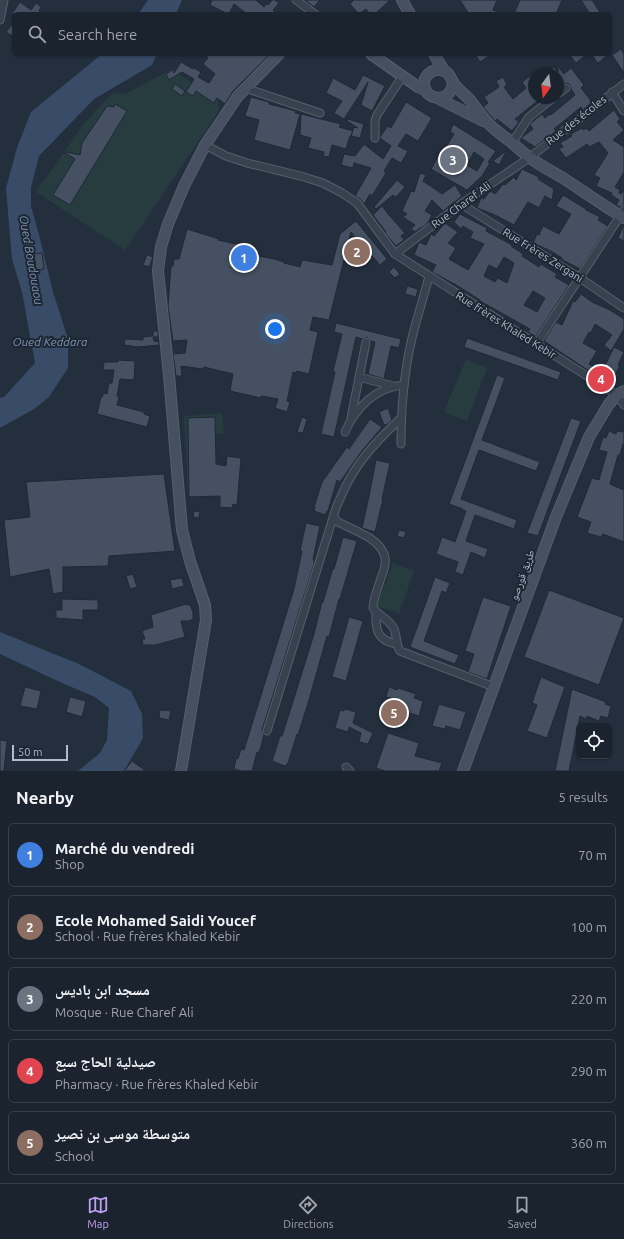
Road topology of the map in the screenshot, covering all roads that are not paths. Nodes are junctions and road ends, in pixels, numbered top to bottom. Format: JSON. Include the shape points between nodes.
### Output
{"nodes":[{"id":1,"x":4,"y":0,"type":"edge"},
{"id":2,"x":296,"y":0,"type":"edge"},
{"id":3,"x":402,"y":0,"type":"edge"},
{"id":4,"x":312,"y":12,"type":"edge"},
{"id":5,"x":409,"y":12,"type":"edge"},
{"id":6,"x":0,"y":20,"type":"edge"},
{"id":7,"x":277,"y":56,"type":"edge"},
{"id":8,"x":374,"y":56,"type":"edge"},
{"id":9,"x":434,"y":56,"type":"edge"},
{"id":10,"x":435,"y":56,"type":"edge"},
{"id":11,"x":433,"y":71,"type":"junction"},
{"id":12,"x":444,"y":71,"type":"junction"},
{"id":13,"x":405,"y":78,"type":"junction"},
{"id":14,"x":425,"y":79,"type":"junction"},
{"id":15,"x":453,"y":84,"type":"junction"},
{"id":16,"x":624,"y":84,"type":"edge"},
{"id":17,"x":245,"y":88,"type":"junction"},
{"id":18,"x":426,"y":90,"type":"junction"},
{"id":19,"x":612,"y":92,"type":"junction"},
{"id":20,"x":437,"y":98,"type":"junction"},
{"id":21,"x":545,"y":104,"type":"edge"},
{"id":22,"x":624,"y":111,"type":"edge"},
{"id":23,"x":320,"y":113,"type":"dead end"},
{"id":24,"x":489,"y":124,"type":"junction"},
{"id":25,"x":375,"y":138,"type":"dead end"},
{"id":26,"x":512,"y":143,"type":"junction"},
{"id":27,"x":205,"y":145,"type":"junction"},
{"id":28,"x":529,"y":158,"type":"junction"},
{"id":29,"x":461,"y":204,"type":"junction"},
{"id":30,"x":623,"y":215,"type":"edge"},
{"id":31,"x":395,"y":254,"type":"junction"},
{"id":32,"x":429,"y":276,"type":"junction"},
{"id":33,"x":580,"y":278,"type":"junction"},
{"id":34,"x":624,"y":308,"type":"edge"},
{"id":35,"x":366,"y":342,"type":"dead end"},
{"id":36,"x":536,"y":344,"type":"junction"},
{"id":37,"x":359,"y":377,"type":"junction"},
{"id":38,"x":404,"y":385,"type":"junction"},
{"id":39,"x":393,"y":386,"type":"junction"},
{"id":40,"x":621,"y":393,"type":"edge"},
{"id":41,"x":624,"y":406,"type":"edge"},
{"id":42,"x":401,"y":418,"type":"junction"},
{"id":43,"x":350,"y":419,"type":"junction"},
{"id":44,"x":345,"y":432,"type":"dead end"},
{"id":45,"x":402,"y":444,"type":"dead end"},
{"id":46,"x":334,"y":517,"type":"junction"},
{"id":47,"x":376,"y":611,"type":"junction"},
{"id":48,"x":397,"y":644,"type":"junction"},
{"id":49,"x":494,"y":687,"type":"junction"},
{"id":50,"x":267,"y":731,"type":"dead end"},
{"id":51,"x":181,"y":771,"type":"edge"},
{"id":52,"x":463,"y":771,"type":"edge"}],
"edges":[{"from":1,"to":6,"type":"street"},
{"from":2,"to":4,"type":"street"},
{"from":3,"to":5,"type":"main road"},
{"from":7,"to":17,"type":"main road"},
{"from":8,"to":13,"type":"main road"},
{"from":9,"to":11,"type":"main road"},
{"from":10,"to":12,"type":"main road"},
{"from":11,"to":12,"type":"main road"},
{"from":11,"to":14,"type":"main road"},
{"from":12,"to":15,"type":"main road","via":[[450,76]]},
{"from":13,"to":14,"type":"main road","via":[[416,81]]},
{"from":13,"to":18,"type":"main road"},
{"from":13,"to":25,"type":"street","via":[[377,115]]},
{"from":14,"to":18,"type":"main road"},
{"from":15,"to":20,"type":"main road","via":[[448,94]]},
{"from":15,"to":24,"type":"main road"},
{"from":16,"to":19,"type":"street","name":"Rue des écoles"},
{"from":17,"to":23,"type":"street"},
{"from":17,"to":27,"type":"main road"},
{"from":18,"to":20,"type":"main road"},
{"from":19,"to":22,"type":"street"},
{"from":19,"to":28,"type":"street","name":"Rue des écoles"},
{"from":20,"to":24,"type":"main road"},
{"from":21,"to":26,"type":"street","via":[[529,117]]},
{"from":24,"to":26,"type":"main road"},
{"from":26,"to":28,"type":"main road"},
{"from":27,"to":31,"type":"street","name":"Rue frères Khaled Kebir","via":[[226,156],[323,183],[342,193],[357,204]]},
{"from":27,"to":51,"type":"main road","via":[[168,224],[161,247],[158,271],[182,530],[205,605],[206,620]]},
{"from":28,"to":29,"type":"street","name":"Rue Charef Ali"},
{"from":28,"to":30,"type":"main road"},
{"from":29,"to":31,"type":"street","name":"Rue Charef Ali"},
{"from":29,"to":33,"type":"street","name":"Rue Frères Zergani"},
{"from":30,"to":33,"type":"street"},
{"from":31,"to":32,"type":"street","name":"Rue frères Khaled Kebir"},
{"from":32,"to":36,"type":"street","name":"Rue frères Khaled Kebir"},
{"from":32,"to":38,"type":"street","via":[[412,338]]},
{"from":33,"to":34,"type":"street","name":"Rue Frères Zergani"},
{"from":33,"to":36,"type":"street"},
{"from":35,"to":37,"type":"street"},
{"from":36,"to":40,"type":"street","name":"Rue frères Khaled Kebir"},
{"from":37,"to":39,"type":"street"},
{"from":37,"to":43,"type":"street"},
{"from":38,"to":39,"type":"street"},
{"from":38,"to":42,"type":"street"},
{"from":39,"to":43,"type":"street","via":[[374,395]]},
{"from":40,"to":41,"type":"street"},
{"from":40,"to":49,"type":"main road","name":"طريق قورصو","via":[[605,408],[586,444]]},
{"from":42,"to":45,"type":"street"},
{"from":42,"to":46,"type":"street","via":[[359,465],[346,486]]},
{"from":43,"to":44,"type":"street"},
{"from":46,"to":47,"type":"street","via":[[338,522],[372,540],[385,555],[384,570],[373,606]]},
{"from":46,"to":50,"type":"street"},
{"from":47,"to":48,"type":"street","via":[[386,618],[394,630]]},
{"from":47,"to":48,"type":"street","via":[[375,624],[379,634],[386,641]]},
{"from":48,"to":49,"type":"street","via":[[398,649],[404,653]]},
{"from":49,"to":52,"type":"main road","name":"طريق قورصو"}]}
